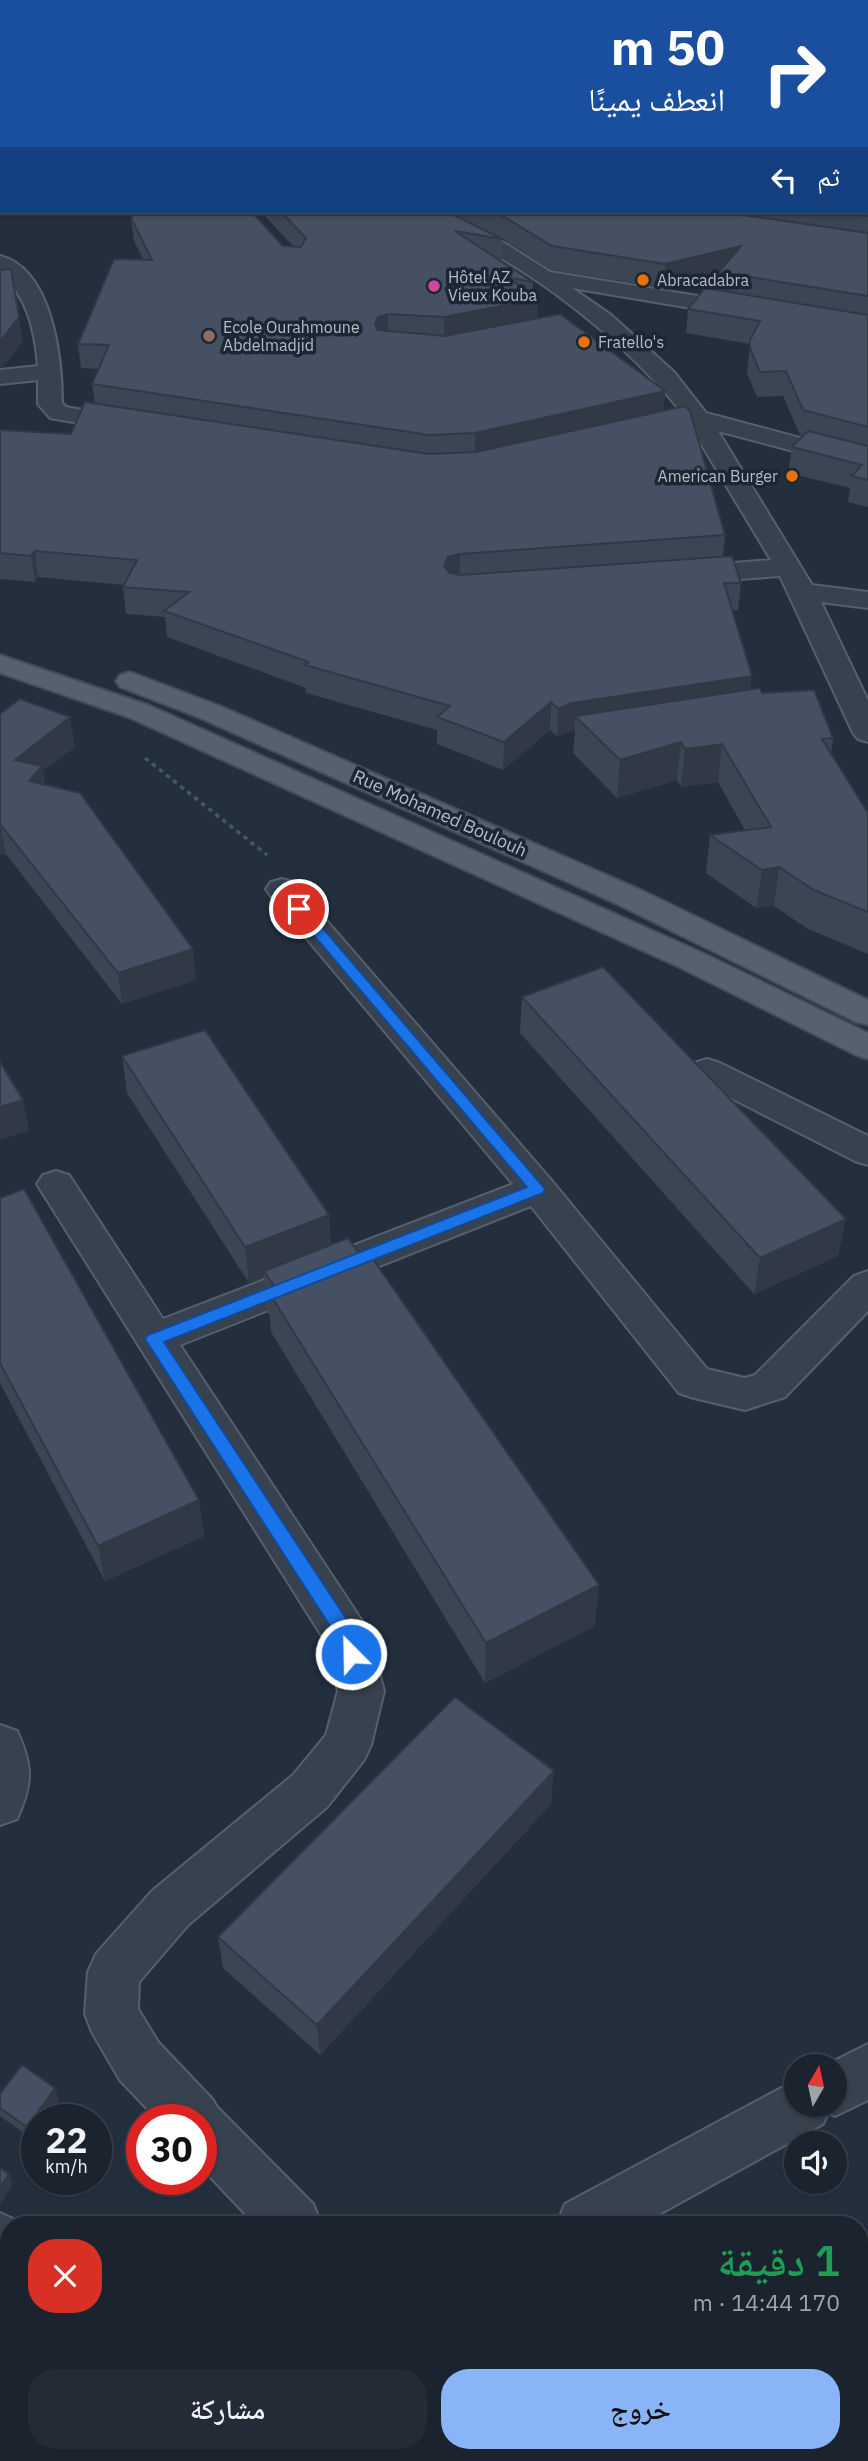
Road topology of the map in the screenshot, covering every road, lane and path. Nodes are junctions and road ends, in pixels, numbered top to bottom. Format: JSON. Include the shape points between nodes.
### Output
{"nodes":[{"id":1,"x":428,"y":214,"type":"edge"},
{"id":2,"x":0,"y":262,"type":"edge"},
{"id":3,"x":543,"y":277,"type":"junction"},
{"id":4,"x":10,"y":282,"type":"edge"},
{"id":5,"x":771,"y":314,"type":"edge"},
{"id":6,"x":603,"y":320,"type":"junction"},
{"id":7,"x":576,"y":325,"type":"edge"},
{"id":8,"x":51,"y":372,"type":"junction"},
{"id":9,"x":0,"y":377,"type":"edge"},
{"id":10,"x":698,"y":418,"type":"junction"},
{"id":11,"x":150,"y":428,"type":"edge"},
{"id":12,"x":619,"y":436,"type":"edge"},
{"id":13,"x":868,"y":464,"type":"edge"},
{"id":14,"x":787,"y":567,"type":"junction"},
{"id":15,"x":664,"y":576,"type":"edge"},
{"id":16,"x":803,"y":592,"type":"junction"},
{"id":17,"x":868,"y":600,"type":"edge"},
{"id":18,"x":0,"y":640,"type":"edge"},
{"id":19,"x":0,"y":664,"type":"edge"},
{"id":20,"x":848,"y":700,"type":"edge"},
{"id":21,"x":868,"y":733,"type":"edge"},
{"id":22,"x":143,"y":756,"type":"dead end"},
{"id":23,"x":269,"y":856,"type":"dead end"},
{"id":24,"x":282,"y":889,"type":"dead end"},
{"id":25,"x":868,"y":1014,"type":"edge"},
{"id":26,"x":868,"y":1047,"type":"edge"},
{"id":27,"x":707,"y":1071,"type":"edge"},
{"id":28,"x":868,"y":1152,"type":"edge"},
{"id":29,"x":56,"y":1184,"type":"dead end"},
{"id":30,"x":538,"y":1189,"type":"junction"},
{"id":31,"x":868,"y":1286,"type":"edge"},
{"id":32,"x":154,"y":1339,"type":"junction"},
{"id":33,"x":0,"y":1746,"type":"edge"},
{"id":34,"x":0,"y":1803,"type":"edge"},
{"id":35,"x":868,"y":2071,"type":"edge"},
{"id":36,"x":847,"y":2082,"type":"edge"},
{"id":37,"x":180,"y":2104,"type":"edge"},
{"id":38,"x":784,"y":2116,"type":"edge"},
{"id":39,"x":217,"y":2144,"type":"edge"},
{"id":40,"x":285,"y":2216,"type":"edge"},
{"id":41,"x":600,"y":2216,"type":"edge"}],
"edges":[{"from":1,"to":3,"type":"street","via":[[499,248]]},
{"from":2,"to":4,"type":"street"},
{"from":3,"to":5,"type":"street"},
{"from":3,"to":6,"type":"street"},
{"from":4,"to":8,"type":"street","via":[[38,309]]},
{"from":6,"to":7,"type":"street"},
{"from":6,"to":10,"type":"street","via":[[666,377]]},
{"from":8,"to":9,"type":"street"},
{"from":8,"to":11,"type":"street","via":[[50,404],[58,413]]},
{"from":10,"to":12,"type":"street"},
{"from":10,"to":13,"type":"street"},
{"from":10,"to":14,"type":"street"},
{"from":14,"to":15,"type":"street"},
{"from":14,"to":16,"type":"street"},
{"from":16,"to":17,"type":"street"},
{"from":16,"to":20,"type":"street"},
{"from":18,"to":25,"type":"main road","name":"Rue Mohamed Boulouh","via":[[141,685],[222,718],[629,897]]},
{"from":19,"to":26,"type":"main road","via":[[138,711],[693,961]]},
{"from":20,"to":21,"type":"street"},
{"from":22,"to":23,"type":"path"},
{"from":24,"to":30,"type":"street"},
{"from":27,"to":28,"type":"street"},
{"from":29,"to":32,"type":"street"},
{"from":30,"to":31,"type":"street","via":[[694,1382],[746,1394],[769,1386]]},
{"from":30,"to":32,"type":"street"},
{"from":32,"to":37,"type":"street","via":[[346,1635],[361,1691],[347,1745],[310,1791],[170,1908],[114,1972],[111,2014],[139,2061]]},
{"from":33,"to":34,"type":"street","via":[[7,1770]]},
{"from":35,"to":36,"type":"street"},
{"from":38,"to":41,"type":"street"},
{"from":39,"to":40,"type":"street"}]}
